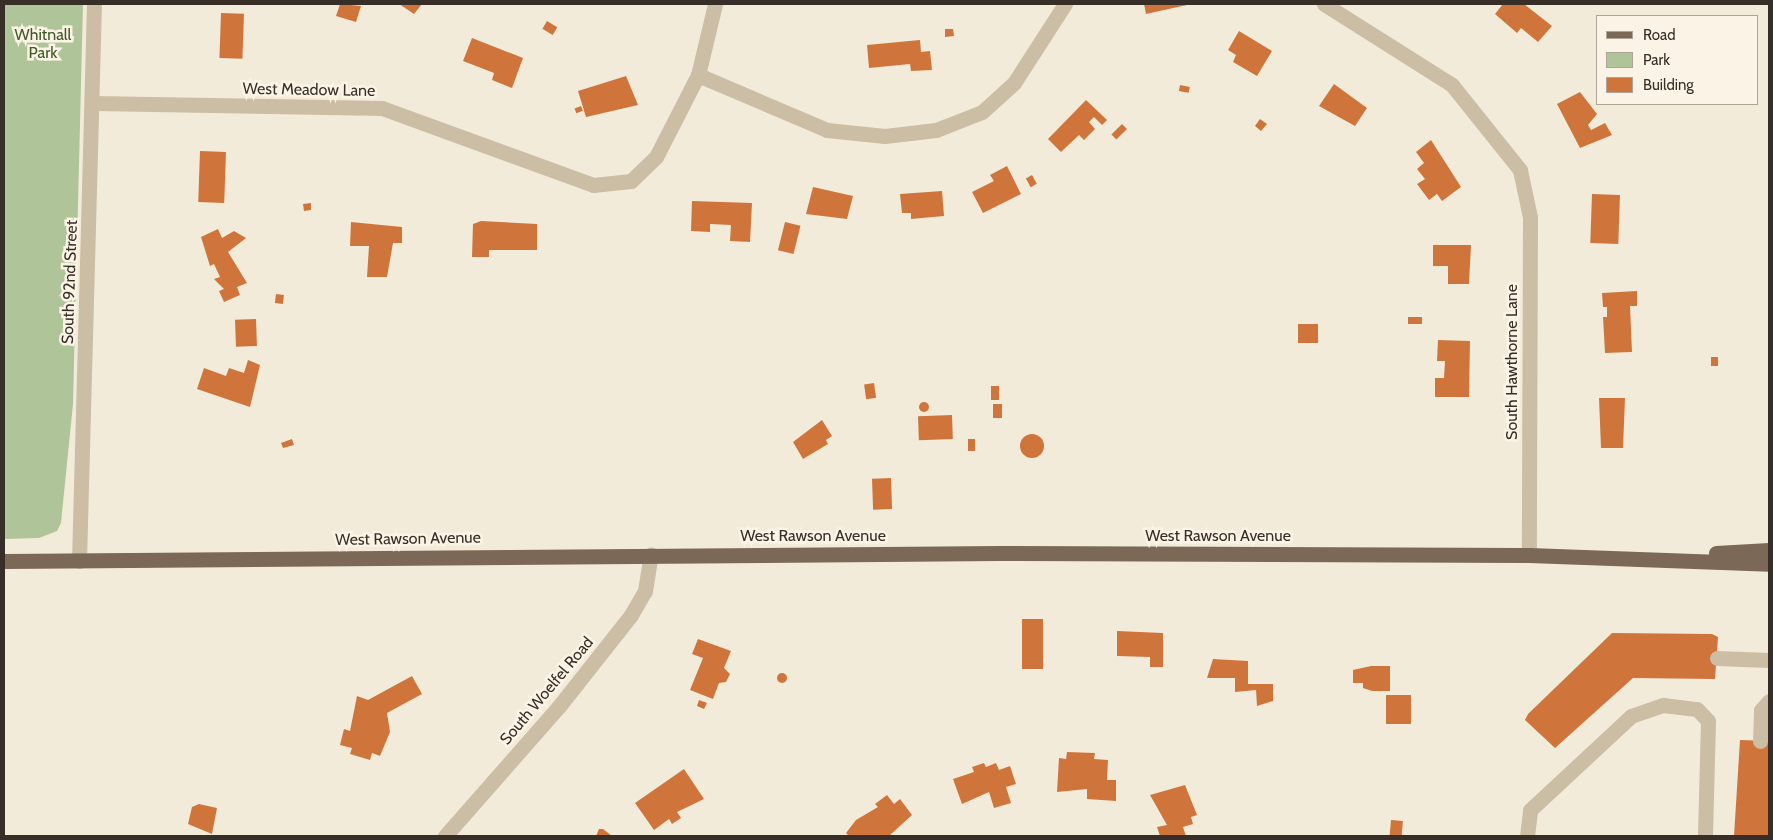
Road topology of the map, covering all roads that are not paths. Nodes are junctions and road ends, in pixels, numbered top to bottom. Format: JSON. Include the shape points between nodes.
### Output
{"nodes":[{"id":1,"x":94,"y":4,"type":"edge"},
{"id":2,"x":715,"y":4,"type":"edge"},
{"id":3,"x":1064,"y":4,"type":"edge"},
{"id":4,"x":1324,"y":4,"type":"edge"},
{"id":5,"x":698,"y":75,"type":"junction"},
{"id":6,"x":93,"y":103,"type":"junction"},
{"id":7,"x":1769,"y":550,"type":"edge"},
{"id":8,"x":651,"y":554,"type":"junction"},
{"id":9,"x":1529,"y":555,"type":"junction"},
{"id":10,"x":1622,"y":557,"type":"junction"},
{"id":11,"x":4,"y":561,"type":"edge"},
{"id":12,"x":79,"y":561,"type":"junction"},
{"id":13,"x":1769,"y":564,"type":"edge"},
{"id":14,"x":1718,"y":658,"type":"dead end"},
{"id":15,"x":1769,"y":660,"type":"edge"},
{"id":16,"x":1769,"y":701,"type":"edge"},
{"id":17,"x":1760,"y":741,"type":"dead end"},
{"id":18,"x":445,"y":836,"type":"edge"},
{"id":19,"x":1527,"y":836,"type":"edge"},
{"id":20,"x":1705,"y":836,"type":"edge"}],
"edges":[{"from":1,"to":6,"type":"street","name":"South 92nd Street"},
{"from":2,"to":5,"type":"street"},
{"from":3,"to":5,"type":"street","via":[[1014,83],[982,112],[936,130],[885,136],[827,130]]},
{"from":4,"to":9,"type":"street","name":"South Hawthorne Lane","via":[[1452,84],[1520,170],[1530,217]]},
{"from":5,"to":6,"type":"street","name":"West Meadow Lane","via":[[656,157],[631,181],[593,185],[382,108]]},
{"from":6,"to":12,"type":"street","name":"South 92nd Street"},
{"from":7,"to":10,"type":"main road","name":"West Rawson Avenue"},
{"from":8,"to":9,"type":"main road","name":"West Rawson Avenue"},
{"from":8,"to":12,"type":"main road","name":"West Rawson Avenue"},
{"from":8,"to":18,"type":"street","name":"South Woelfel Road","via":[[645,592],[631,615],[560,705]]},
{"from":9,"to":10,"type":"main road","name":"West Rawson Avenue"},
{"from":10,"to":13,"type":"main road","name":"West Rawson Avenue"},
{"from":11,"to":12,"type":"main road","name":"West Rawson Avenue"},
{"from":14,"to":15,"type":"street"},
{"from":16,"to":17,"type":"street","via":[[1761,710]]},
{"from":19,"to":20,"type":"street","via":[[1530,810],[1631,716],[1663,705],[1697,709],[1708,721]]}]}
